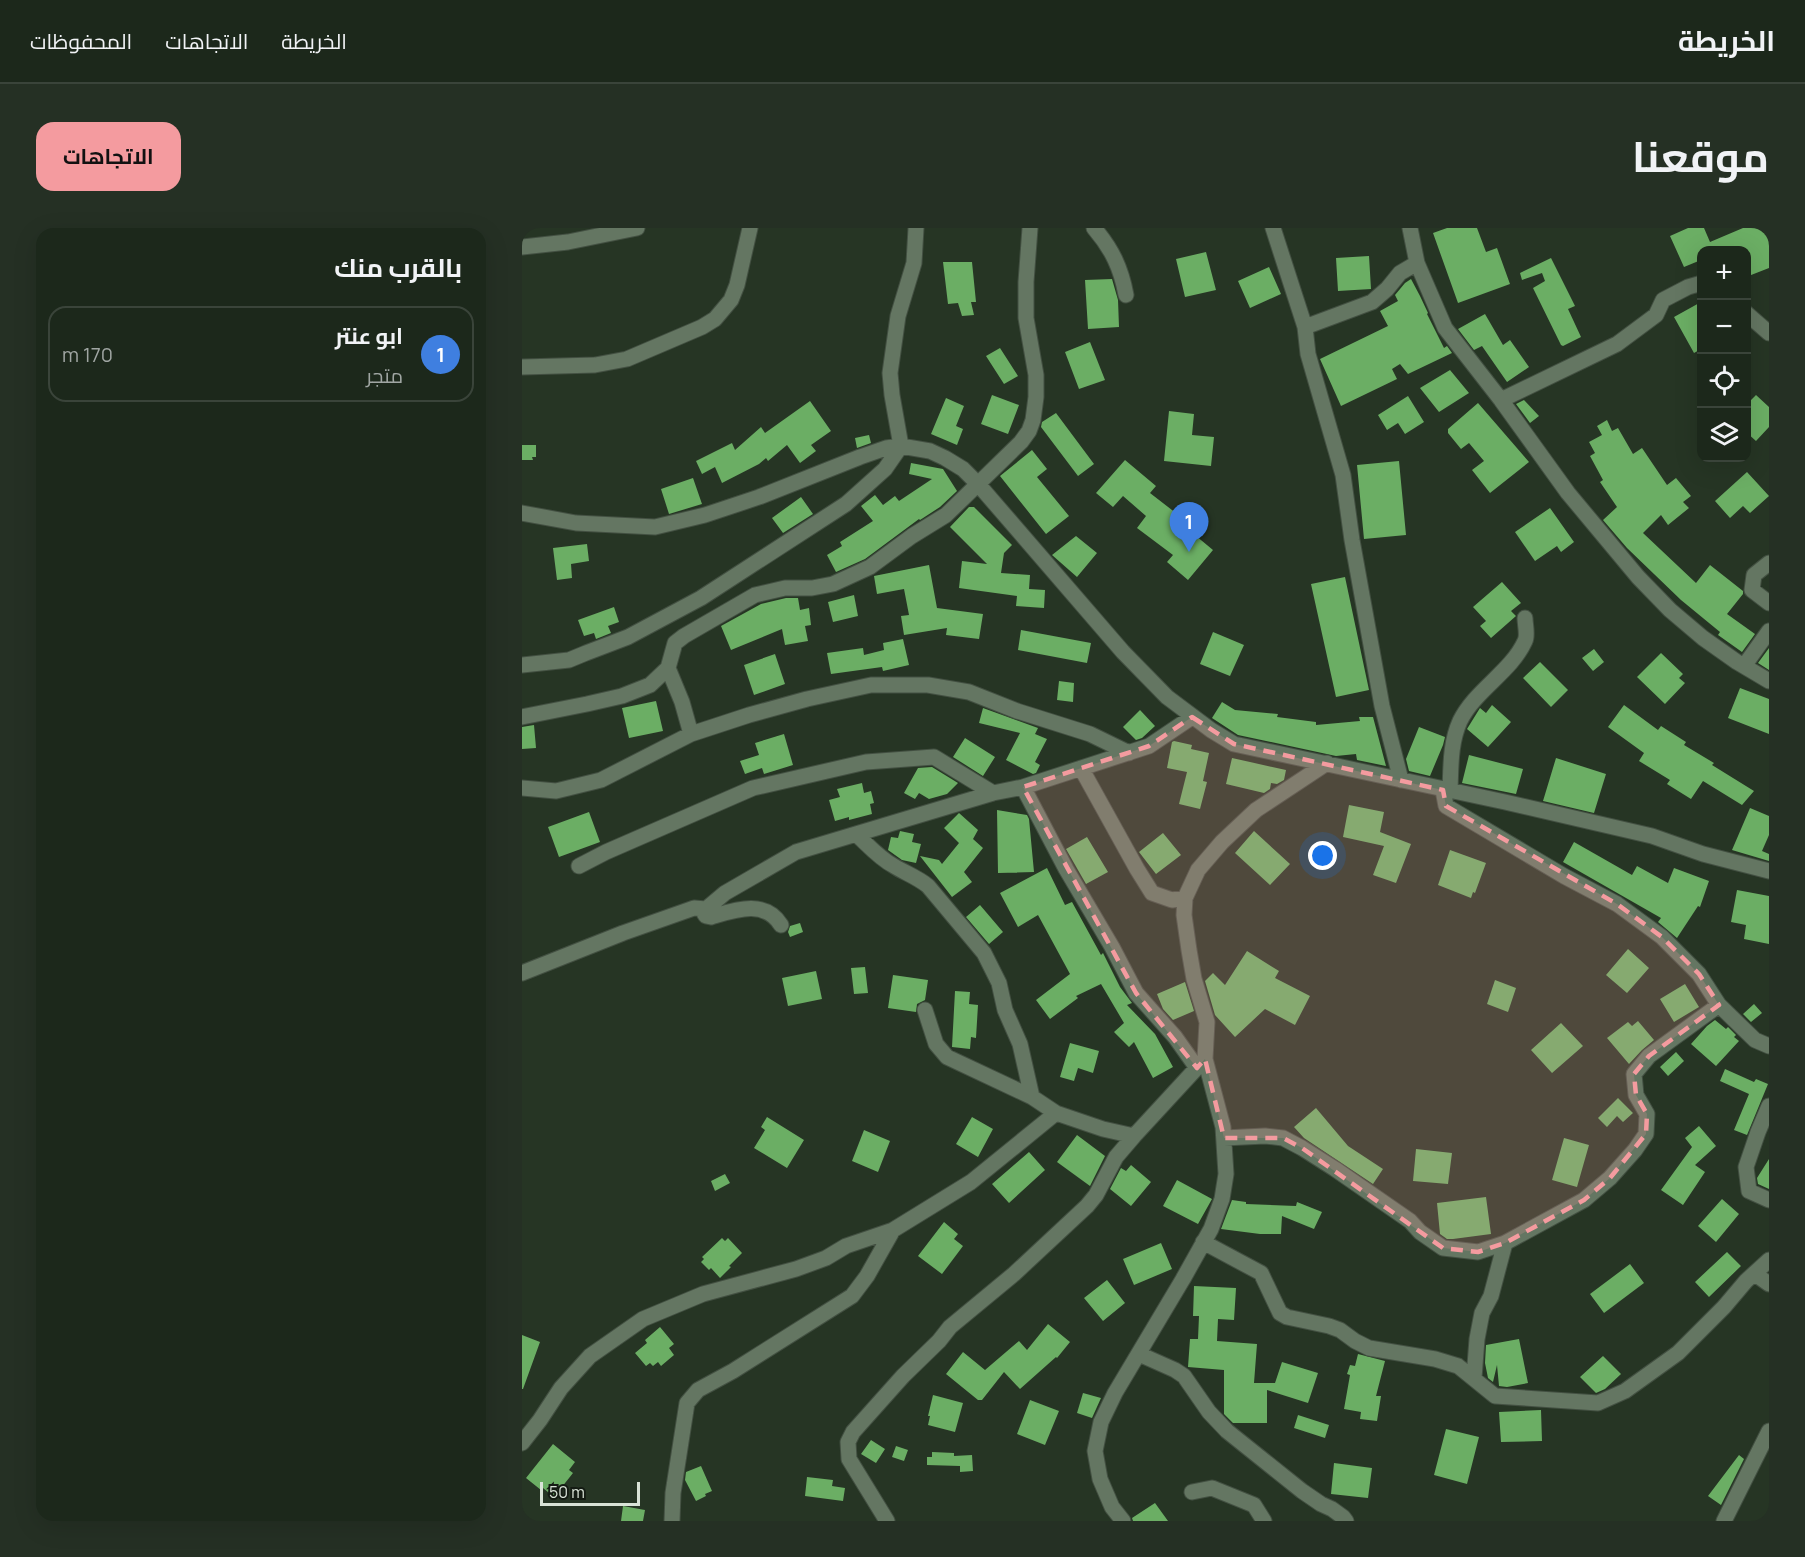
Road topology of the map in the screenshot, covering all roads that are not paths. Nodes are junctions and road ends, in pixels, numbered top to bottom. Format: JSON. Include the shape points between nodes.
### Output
{"nodes":[{"id":1,"x":637,"y":228,"type":"edge"},
{"id":2,"x":750,"y":228,"type":"edge"},
{"id":3,"x":916,"y":228,"type":"edge"},
{"id":4,"x":1030,"y":228,"type":"edge"},
{"id":5,"x":1094,"y":228,"type":"edge"},
{"id":6,"x":1273,"y":228,"type":"edge"},
{"id":7,"x":1410,"y":228,"type":"edge"},
{"id":8,"x":522,"y":247,"type":"edge"},
{"id":9,"x":1417,"y":263,"type":"junction"},
{"id":10,"x":1697,"y":284,"type":"edge"},
{"id":11,"x":1126,"y":295,"type":"dead end"},
{"id":12,"x":1751,"y":317,"type":"edge"},
{"id":13,"x":1305,"y":327,"type":"junction"},
{"id":14,"x":1769,"y":333,"type":"edge"},
{"id":15,"x":522,"y":367,"type":"edge"},
{"id":16,"x":1501,"y":400,"type":"junction"},
{"id":17,"x":901,"y":446,"type":"junction"},
{"id":18,"x":978,"y":484,"type":"junction"},
{"id":19,"x":522,"y":513,"type":"edge"},
{"id":20,"x":1769,"y":563,"type":"edge"},
{"id":21,"x":1769,"y":603,"type":"edge"},
{"id":22,"x":1525,"y":618,"type":"dead end"},
{"id":23,"x":1769,"y":631,"type":"edge"},
{"id":24,"x":522,"y":665,"type":"edge"},
{"id":25,"x":1744,"y":666,"type":"junction"},
{"id":26,"x":668,"y":668,"type":"junction"},
{"id":27,"x":1769,"y":681,"type":"edge"},
{"id":28,"x":522,"y":717,"type":"edge"},
{"id":29,"x":1192,"y":717,"type":"junction"},
{"id":30,"x":691,"y":734,"type":"junction"},
{"id":31,"x":1129,"y":753,"type":"junction"},
{"id":32,"x":1327,"y":763,"type":"junction"},
{"id":33,"x":1081,"y":768,"type":"junction"},
{"id":34,"x":1401,"y":780,"type":"junction"},
{"id":35,"x":1023,"y":787,"type":"junction"},
{"id":36,"x":522,"y":788,"type":"edge"},
{"id":37,"x":1447,"y":790,"type":"junction"},
{"id":38,"x":993,"y":792,"type":"junction"},
{"id":39,"x":856,"y":834,"type":"junction"},
{"id":40,"x":579,"y":866,"type":"dead end"},
{"id":41,"x":1769,"y":871,"type":"edge"},
{"id":42,"x":1185,"y":898,"type":"junction"},
{"id":43,"x":706,"y":909,"type":"junction"},
{"id":44,"x":781,"y":925,"type":"dead end"},
{"id":45,"x":522,"y":973,"type":"edge"},
{"id":46,"x":1719,"y":1005,"type":"junction"},
{"id":47,"x":925,"y":1010,"type":"dead end"},
{"id":48,"x":1769,"y":1046,"type":"edge"},
{"id":49,"x":1201,"y":1064,"type":"junction"},
{"id":50,"x":1032,"y":1097,"type":"junction"},
{"id":51,"x":1769,"y":1106,"type":"edge"},
{"id":52,"x":1056,"y":1113,"type":"junction"},
{"id":53,"x":1134,"y":1136,"type":"junction"},
{"id":54,"x":1224,"y":1138,"type":"junction"},
{"id":55,"x":1769,"y":1200,"type":"edge"},
{"id":56,"x":893,"y":1230,"type":"junction"},
{"id":57,"x":1203,"y":1242,"type":"junction"},
{"id":58,"x":1505,"y":1243,"type":"junction"},
{"id":59,"x":1769,"y":1260,"type":"edge"},
{"id":60,"x":1755,"y":1274,"type":"junction"},
{"id":61,"x":1769,"y":1284,"type":"edge"},
{"id":62,"x":1139,"y":1354,"type":"junction"},
{"id":63,"x":1474,"y":1378,"type":"junction"},
{"id":64,"x":1769,"y":1431,"type":"edge"},
{"id":65,"x":522,"y":1443,"type":"edge"},
{"id":66,"x":1192,"y":1492,"type":"dead end"},
{"id":67,"x":672,"y":1521,"type":"edge"},
{"id":68,"x":887,"y":1521,"type":"edge"},
{"id":69,"x":1123,"y":1521,"type":"edge"},
{"id":70,"x":1264,"y":1521,"type":"edge"},
{"id":71,"x":1346,"y":1521,"type":"edge"},
{"id":72,"x":1724,"y":1521,"type":"edge"}],
"edges":[{"from":1,"to":8,"type":"street"},
{"from":2,"to":15,"type":"street","via":[[737,285],[716,320],[627,359],[595,365]]},
{"from":3,"to":17,"type":"street","via":[[914,263],[898,316],[890,373]]},
{"from":4,"to":18,"type":"street","via":[[1026,318],[1036,375],[1033,420],[1021,442]]},
{"from":5,"to":11,"type":"street","via":[[1107,242],[1122,272]]},
{"from":6,"to":13,"type":"street"},
{"from":7,"to":9,"type":"street"},
{"from":9,"to":13,"type":"street","via":[[1400,273],[1372,302]]},
{"from":9,"to":16,"type":"street","via":[[1445,328]]},
{"from":10,"to":16,"type":"street","via":[[1663,300],[1656,315],[1617,344]]},
{"from":12,"to":14,"type":"street"},
{"from":13,"to":34,"type":"street","via":[[1308,354],[1343,475],[1382,706]]},
{"from":16,"to":25,"type":"street","via":[[1568,494],[1638,577],[1687,626]]},
{"from":17,"to":18,"type":"street","via":[[945,458]]},
{"from":17,"to":19,"type":"street","via":[[860,457],[748,501],[655,527],[576,523]]},
{"from":17,"to":24,"type":"street","via":[[885,469],[846,504],[701,598],[628,637],[569,660]]},
{"from":18,"to":26,"type":"street","via":[[946,515],[870,567],[834,584],[755,595],[728,610],[675,643]]},
{"from":18,"to":29,"type":"street","via":[[1124,652]]},
{"from":20,"to":21,"type":"street","via":[[1754,575],[1752,590]]},
{"from":22,"to":37,"type":"street","via":[[1526,639],[1460,721],[1452,747]]},
{"from":23,"to":25,"type":"street"},
{"from":25,"to":27,"type":"street"},
{"from":26,"to":28,"type":"street","via":[[650,685],[622,696]]},
{"from":26,"to":30,"type":"street"},
{"from":29,"to":31,"type":"street","via":[[1149,746]]},
{"from":29,"to":32,"type":"street","via":[[1234,744]]},
{"from":30,"to":31,"type":"street","via":[[807,699],[871,685],[928,686],[969,692],[1090,734]]},
{"from":30,"to":36,"type":"street","via":[[602,780],[556,791]]},
{"from":31,"to":33,"type":"street"},
{"from":32,"to":34,"type":"street"},
{"from":32,"to":42,"type":"street","via":[[1256,810],[1222,842],[1198,870]]},
{"from":33,"to":35,"type":"street"},
{"from":33,"to":42,"type":"street","via":[[1152,893],[1172,900]]},
{"from":34,"to":37,"type":"street"},
{"from":35,"to":38,"type":"street"},
{"from":35,"to":49,"type":"street","via":[[1136,993]]},
{"from":37,"to":41,"type":"street","via":[[1652,836]]},
{"from":37,"to":46,"type":"street","via":[[1446,806],[1617,904],[1662,937],[1699,974]]},
{"from":38,"to":39,"type":"street"},
{"from":38,"to":40,"type":"street","via":[[934,757],[866,762],[753,788]]},
{"from":39,"to":43,"type":"street","via":[[796,852],[725,893]]},
{"from":39,"to":50,"type":"street","via":[[876,854],[928,886],[984,953],[1020,1044]]},
{"from":42,"to":49,"type":"street","via":[[1192,969],[1207,1022]]},
{"from":43,"to":44,"type":"street","via":[[704,913],[711,917],[757,909],[770,912]]},
{"from":43,"to":45,"type":"street","via":[[684,911]]},
{"from":46,"to":48,"type":"street","via":[[1755,1040]]},
{"from":46,"to":58,"type":"street","via":[[1649,1056],[1634,1074],[1636,1095],[1647,1114],[1646,1134],[1610,1178],[1584,1200]]},
{"from":47,"to":50,"type":"street","via":[[936,1044],[947,1057]]},
{"from":49,"to":53,"type":"street"},
{"from":49,"to":54,"type":"street"},
{"from":50,"to":52,"type":"street"},
{"from":51,"to":55,"type":"street","via":[[1746,1167],[1749,1191]]},
{"from":52,"to":53,"type":"street"},
{"from":52,"to":56,"type":"street","via":[[971,1182]]},
{"from":53,"to":68,"type":"street","via":[[1087,1206],[950,1327],[853,1432],[848,1442],[849,1459]]},
{"from":54,"to":57,"type":"street","via":[[1226,1174],[1222,1199]]},
{"from":54,"to":58,"type":"street","via":[[1283,1138],[1443,1248],[1478,1252]]},
{"from":56,"to":65,"type":"street","via":[[846,1246],[806,1266],[703,1294],[643,1318],[590,1356],[561,1388]]},
{"from":56,"to":67,"type":"street","via":[[852,1296],[698,1390],[687,1403]]},
{"from":57,"to":62,"type":"street"},
{"from":57,"to":63,"type":"street","via":[[1261,1274],[1280,1313],[1287,1317],[1340,1330],[1369,1348],[1458,1366]]},
{"from":58,"to":63,"type":"street","via":[[1491,1296],[1482,1313]]},
{"from":59,"to":60,"type":"street"},
{"from":60,"to":61,"type":"street"},
{"from":60,"to":63,"type":"street","via":[[1678,1353],[1625,1391],[1598,1403],[1495,1396]]},
{"from":62,"to":69,"type":"street","via":[[1101,1422],[1095,1451],[1100,1479]]},
{"from":62,"to":71,"type":"street","via":[[1184,1376],[1227,1431]]},
{"from":64,"to":72,"type":"street"},
{"from":66,"to":70,"type":"street","via":[[1212,1488],[1254,1505]]}]}
